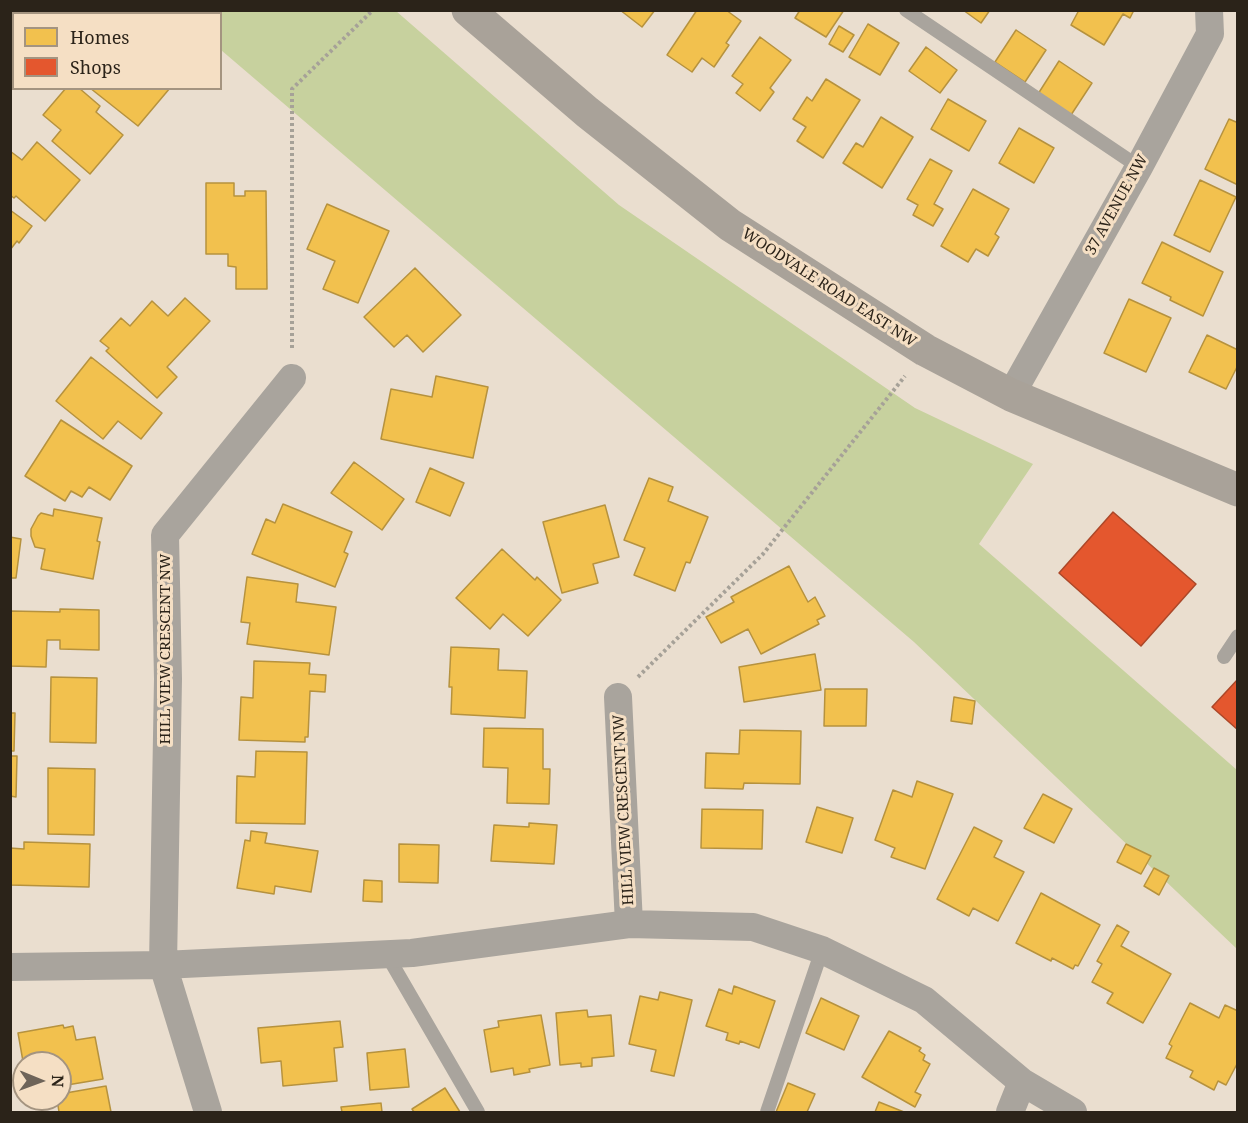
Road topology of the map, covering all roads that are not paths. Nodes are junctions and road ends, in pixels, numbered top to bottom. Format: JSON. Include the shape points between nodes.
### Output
{"nodes":[{"id":1,"x":468,"y":10,"type":"edge"},
{"id":2,"x":906,"y":10,"type":"edge"},
{"id":3,"x":1209,"y":10,"type":"edge"},
{"id":4,"x":1139,"y":167,"type":"junction"},
{"id":5,"x":292,"y":378,"type":"road end"},
{"id":6,"x":1011,"y":395,"type":"junction"},
{"id":7,"x":1238,"y":490,"type":"edge"},
{"id":8,"x":1238,"y":636,"type":"edge"},
{"id":9,"x":1224,"y":657,"type":"dead end"},
{"id":10,"x":618,"y":697,"type":"road end"},
{"id":11,"x":629,"y":924,"type":"junction"},
{"id":12,"x":822,"y":950,"type":"junction"},
{"id":13,"x":387,"y":955,"type":"junction"},
{"id":14,"x":163,"y":965,"type":"junction"},
{"id":15,"x":10,"y":967,"type":"edge"},
{"id":16,"x":1022,"y":1082,"type":"junction"},
{"id":17,"x":208,"y":1113,"type":"edge"},
{"id":18,"x":478,"y":1113,"type":"edge"},
{"id":19,"x":767,"y":1113,"type":"edge"},
{"id":20,"x":1010,"y":1113,"type":"edge"},
{"id":21,"x":1074,"y":1113,"type":"edge"}],
"edges":[{"from":1,"to":6,"type":"street","name":"WOODVALE ROAD EAST NW","via":[[587,112],[730,225],[925,350]]},
{"from":2,"to":4,"type":"lane"},
{"from":3,"to":4,"type":"street","name":"37 AVENUE NW","via":[[1210,33]]},
{"from":4,"to":6,"type":"street","name":"37 AVENUE NW"},
{"from":5,"to":14,"type":"street","name":"HILL VIEW CRESCENT NW","via":[[165,535],[168,679]]},
{"from":6,"to":7,"type":"street","name":"WOODVALE ROAD EAST NW"},
{"from":8,"to":9,"type":"lane"},
{"from":10,"to":11,"type":"street","name":"HILL VIEW CRESCENT NW"},
{"from":11,"to":12,"type":"street","name":"HILL VIEW CRESCENT NW","via":[[753,927]]},
{"from":11,"to":13,"type":"street","name":"HILL VIEW CRESCENT NW"},
{"from":12,"to":16,"type":"street","name":"HILL VIEW CRESCENT NW","via":[[924,1000]]},
{"from":12,"to":19,"type":"lane"},
{"from":13,"to":14,"type":"street","name":"HILL VIEW CRESCENT NW"},
{"from":13,"to":18,"type":"lane"},
{"from":14,"to":15,"type":"street","name":"HILL VIEW CRESCENT NW"},
{"from":14,"to":17,"type":"street","name":"HILL VIEW CRESCENT NW"},
{"from":16,"to":20,"type":"street"},
{"from":16,"to":21,"type":"street","name":"HILL VIEW CRESCENT NW"}]}
